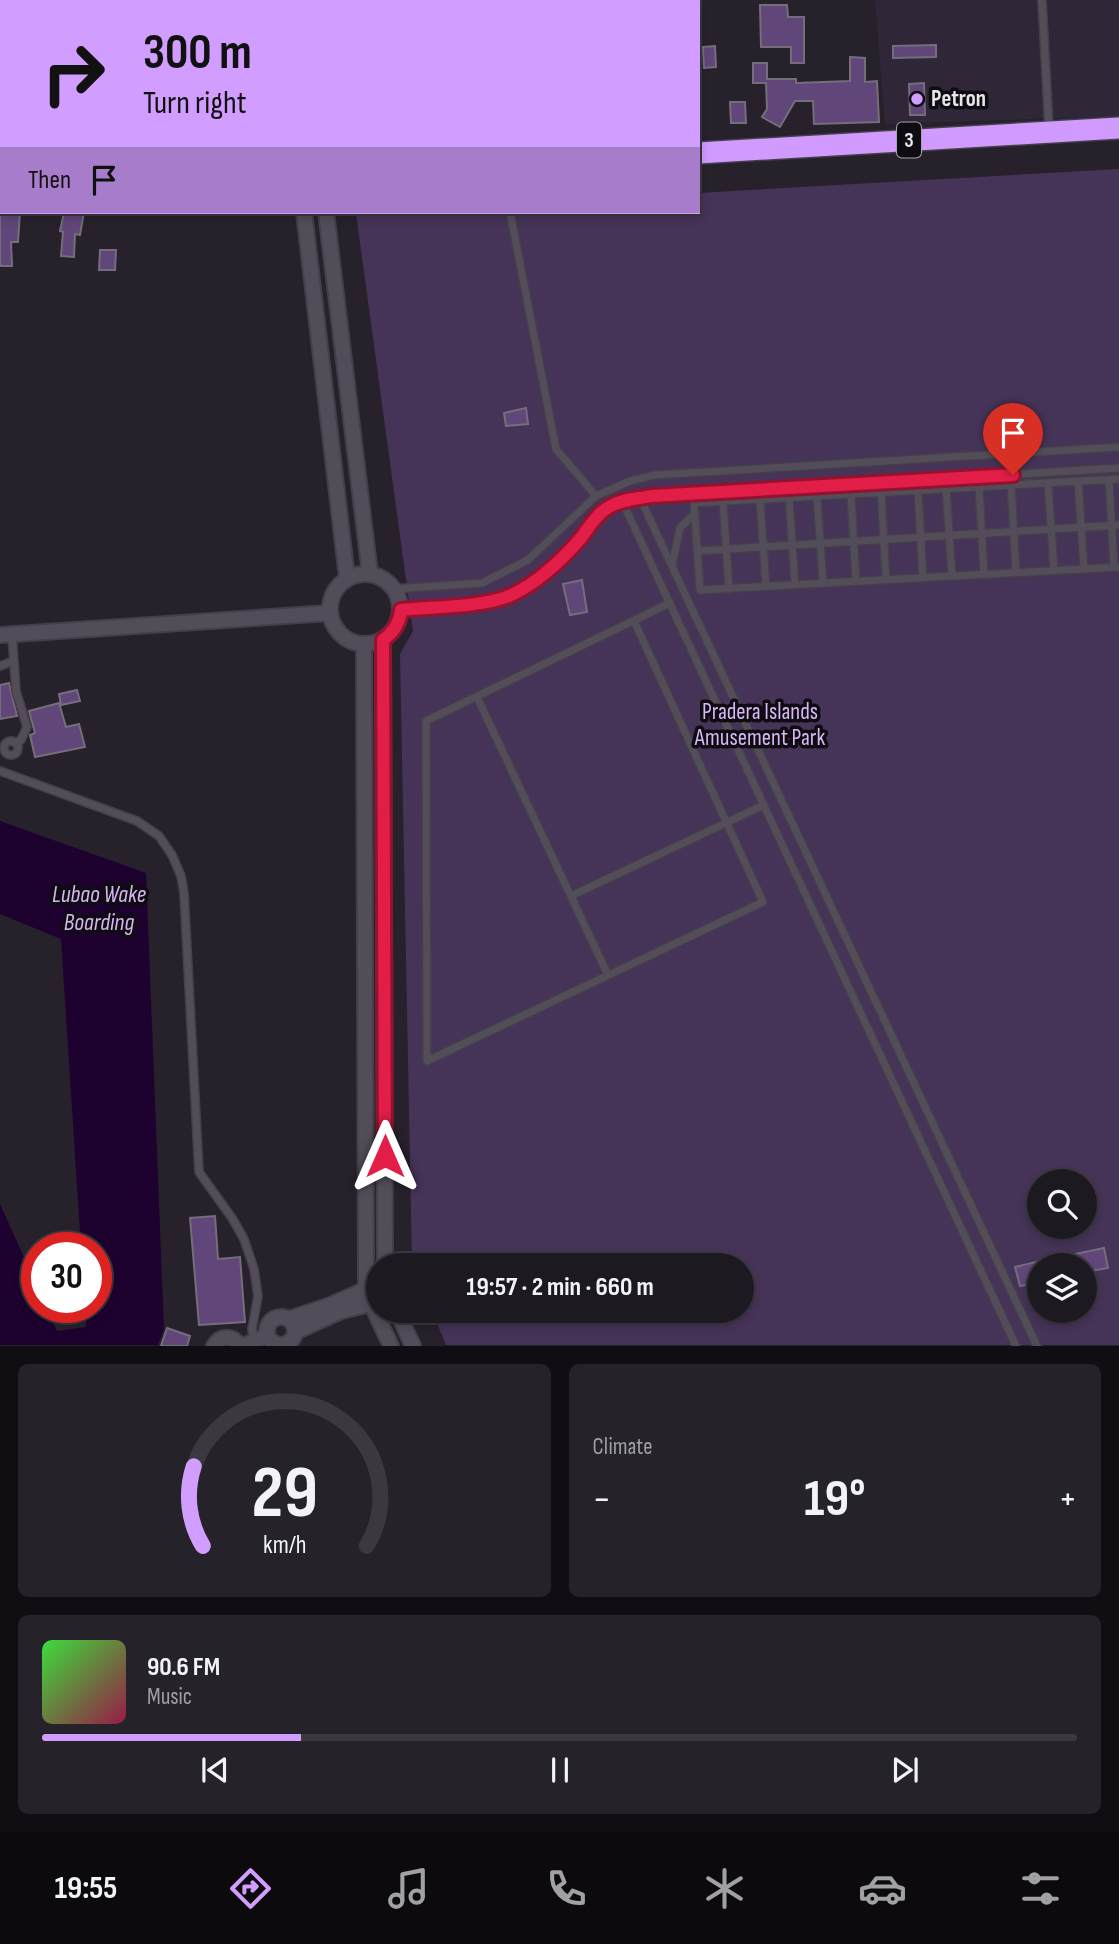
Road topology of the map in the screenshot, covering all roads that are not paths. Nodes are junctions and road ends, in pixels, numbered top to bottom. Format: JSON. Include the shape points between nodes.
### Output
{"nodes":[{"id":1,"x":1042,"y":0,"type":"edge"},
{"id":2,"x":1119,"y":128,"type":"edge"},
{"id":3,"x":1049,"y":132,"type":"junction"},
{"id":4,"x":700,"y":153,"type":"edge"},
{"id":5,"x":304,"y":214,"type":"edge"},
{"id":6,"x":326,"y":214,"type":"edge"},
{"id":7,"x":510,"y":214,"type":"edge"},
{"id":8,"x":335,"y":290,"type":"junction"},
{"id":9,"x":313,"y":292,"type":"junction"},
{"id":10,"x":1119,"y":447,"type":"edge"},
{"id":11,"x":1119,"y":468,"type":"edge"},
{"id":12,"x":1109,"y":480,"type":"junction"},
{"id":13,"x":1119,"y":480,"type":"edge"},
{"id":14,"x":1079,"y":482,"type":"junction"},
{"id":15,"x":881,"y":483,"type":"junction"},
{"id":16,"x":1048,"y":483,"type":"junction"},
{"id":17,"x":1011,"y":485,"type":"junction"},
{"id":18,"x":979,"y":487,"type":"junction"},
{"id":19,"x":946,"y":489,"type":"junction"},
{"id":20,"x":918,"y":491,"type":"junction"},
{"id":21,"x":881,"y":493,"type":"junction"},
{"id":22,"x":851,"y":495,"type":"junction"},
{"id":23,"x":596,"y":496,"type":"junction"},
{"id":24,"x":817,"y":496,"type":"junction"},
{"id":25,"x":640,"y":498,"type":"junction"},
{"id":26,"x":789,"y":498,"type":"junction"},
{"id":27,"x":760,"y":500,"type":"junction"},
{"id":28,"x":622,"y":501,"type":"junction"},
{"id":29,"x":723,"y":502,"type":"junction"},
{"id":30,"x":695,"y":513,"type":"junction"},
{"id":31,"x":1115,"y":525,"type":"edge"},
{"id":32,"x":1081,"y":527,"type":"junction"},
{"id":33,"x":1051,"y":529,"type":"junction"},
{"id":34,"x":1014,"y":531,"type":"junction"},
{"id":35,"x":982,"y":533,"type":"junction"},
{"id":36,"x":949,"y":535,"type":"junction"},
{"id":37,"x":921,"y":537,"type":"junction"},
{"id":38,"x":883,"y":539,"type":"junction"},
{"id":39,"x":854,"y":541,"type":"junction"},
{"id":40,"x":820,"y":543,"type":"junction"},
{"id":41,"x":792,"y":545,"type":"junction"},
{"id":42,"x":763,"y":547,"type":"junction"},
{"id":43,"x":726,"y":549,"type":"junction"},
{"id":44,"x":697,"y":551,"type":"junction"},
{"id":45,"x":672,"y":566,"type":"junction"},
{"id":46,"x":1116,"y":567,"type":"edge"},
{"id":47,"x":1084,"y":568,"type":"junction"},
{"id":48,"x":1054,"y":570,"type":"junction"},
{"id":49,"x":1016,"y":572,"type":"junction"},
{"id":50,"x":370,"y":574,"type":"junction"},
{"id":51,"x":985,"y":574,"type":"junction"},
{"id":52,"x":952,"y":576,"type":"junction"},
{"id":53,"x":347,"y":578,"type":"junction"},
{"id":54,"x":923,"y":578,"type":"junction"},
{"id":55,"x":886,"y":580,"type":"junction"},
{"id":56,"x":856,"y":581,"type":"junction"},
{"id":57,"x":822,"y":583,"type":"junction"},
{"id":58,"x":795,"y":585,"type":"junction"},
{"id":59,"x":766,"y":586,"type":"junction"},
{"id":60,"x":394,"y":589,"type":"junction"},
{"id":61,"x":729,"y":589,"type":"junction"},
{"id":62,"x":670,"y":603,"type":"junction"},
{"id":63,"x":401,"y":610,"type":"junction"},
{"id":64,"x":330,"y":613,"type":"junction"},
{"id":65,"x":634,"y":621,"type":"junction"},
{"id":66,"x":6,"y":635,"type":"edge"},
{"id":67,"x":383,"y":640,"type":"junction"},
{"id":68,"x":364,"y":645,"type":"junction"},
{"id":69,"x":13,"y":661,"type":"junction"},
{"id":70,"x":0,"y":666,"type":"edge"},
{"id":71,"x":477,"y":697,"type":"junction"},
{"id":72,"x":0,"y":769,"type":"edge"},
{"id":73,"x":764,"y":806,"type":"junction"},
{"id":74,"x":726,"y":823,"type":"junction"},
{"id":75,"x":571,"y":896,"type":"junction"},
{"id":76,"x":608,"y":975,"type":"junction"},
{"id":77,"x":373,"y":1253,"type":"edge"},
{"id":78,"x":386,"y":1253,"type":"edge"},
{"id":79,"x":366,"y":1288,"type":"edge"},
{"id":80,"x":366,"y":1304,"type":"edge"},
{"id":81,"x":383,"y":1323,"type":"edge"},
{"id":82,"x":402,"y":1323,"type":"edge"},
{"id":83,"x":292,"y":1326,"type":"junction"},
{"id":84,"x":251,"y":1342,"type":"edge"},
{"id":85,"x":214,"y":1346,"type":"edge"},
{"id":86,"x":391,"y":1346,"type":"edge"},
{"id":87,"x":413,"y":1346,"type":"edge"},
{"id":88,"x":1016,"y":1346,"type":"edge"},
{"id":89,"x":1037,"y":1346,"type":"edge"}],
"edges":[{"from":1,"to":3,"type":"lane"},
{"from":2,"to":3,"type":"highway","number":"3"},
{"from":3,"to":4,"type":"highway","number":"3"},
{"from":5,"to":9,"type":"street"},
{"from":6,"to":8,"type":"street"},
{"from":7,"to":23,"type":"lane","via":[[556,449]]},
{"from":8,"to":9,"type":"street"},
{"from":8,"to":50,"type":"street"},
{"from":9,"to":53,"type":"street"},
{"from":10,"to":23,"type":"lane","via":[[655,475]]},
{"from":11,"to":15,"type":"lane"},
{"from":12,"to":13,"type":"lane"},
{"from":12,"to":14,"type":"lane"},
{"from":12,"to":31,"type":"lane"},
{"from":14,"to":16,"type":"lane"},
{"from":14,"to":32,"type":"lane"},
{"from":15,"to":21,"type":"lane"},
{"from":15,"to":25,"type":"lane"},
{"from":16,"to":17,"type":"lane"},
{"from":16,"to":33,"type":"lane"},
{"from":17,"to":18,"type":"lane"},
{"from":17,"to":34,"type":"lane"},
{"from":18,"to":19,"type":"lane"},
{"from":18,"to":35,"type":"lane"},
{"from":19,"to":20,"type":"lane"},
{"from":19,"to":36,"type":"lane"},
{"from":20,"to":21,"type":"lane"},
{"from":20,"to":37,"type":"lane"},
{"from":21,"to":22,"type":"lane"},
{"from":21,"to":38,"type":"lane"},
{"from":22,"to":24,"type":"lane"},
{"from":22,"to":39,"type":"lane"},
{"from":23,"to":60,"type":"lane","via":[[528,560],[495,578],[482,583]]},
{"from":24,"to":26,"type":"lane"},
{"from":24,"to":40,"type":"lane"},
{"from":25,"to":28,"type":"lane"},
{"from":25,"to":45,"type":"lane"},
{"from":26,"to":27,"type":"lane"},
{"from":26,"to":41,"type":"lane"},
{"from":27,"to":29,"type":"lane"},
{"from":27,"to":42,"type":"lane"},
{"from":28,"to":62,"type":"lane"},
{"from":28,"to":63,"type":"lane","via":[[607,508],[549,569],[508,597]]},
{"from":29,"to":30,"type":"lane","via":[[694,503]]},
{"from":29,"to":43,"type":"lane"},
{"from":30,"to":44,"type":"lane"},
{"from":30,"to":45,"type":"lane","via":[[680,528]]},
{"from":31,"to":32,"type":"lane"},
{"from":31,"to":46,"type":"lane"},
{"from":32,"to":33,"type":"lane"},
{"from":32,"to":47,"type":"lane"},
{"from":33,"to":34,"type":"lane"},
{"from":33,"to":48,"type":"lane"},
{"from":34,"to":35,"type":"lane"},
{"from":34,"to":49,"type":"lane"},
{"from":35,"to":36,"type":"lane"},
{"from":35,"to":51,"type":"lane"},
{"from":36,"to":37,"type":"lane"},
{"from":36,"to":52,"type":"lane"},
{"from":37,"to":38,"type":"lane"},
{"from":37,"to":54,"type":"lane"},
{"from":38,"to":39,"type":"lane"},
{"from":38,"to":55,"type":"lane"},
{"from":39,"to":40,"type":"lane"},
{"from":39,"to":56,"type":"lane"},
{"from":40,"to":41,"type":"lane"},
{"from":40,"to":57,"type":"lane"},
{"from":41,"to":42,"type":"lane"},
{"from":41,"to":58,"type":"lane"},
{"from":42,"to":43,"type":"lane"},
{"from":42,"to":59,"type":"lane"},
{"from":43,"to":44,"type":"lane"},
{"from":43,"to":61,"type":"lane"},
{"from":44,"to":61,"type":"lane","via":[[700,590]]},
{"from":45,"to":89,"type":"lane"},
{"from":46,"to":47,"type":"lane"},
{"from":47,"to":48,"type":"lane"},
{"from":48,"to":49,"type":"lane"},
{"from":49,"to":51,"type":"lane"},
{"from":50,"to":53,"type":"street"},
{"from":50,"to":60,"type":"street"},
{"from":51,"to":52,"type":"lane"},
{"from":52,"to":54,"type":"lane"},
{"from":53,"to":64,"type":"street","via":[[333,593]]},
{"from":54,"to":55,"type":"lane"},
{"from":55,"to":56,"type":"lane"},
{"from":56,"to":57,"type":"lane"},
{"from":57,"to":58,"type":"lane"},
{"from":58,"to":59,"type":"lane"},
{"from":59,"to":61,"type":"lane"},
{"from":60,"to":63,"type":"street"},
{"from":62,"to":65,"type":"lane"},
{"from":62,"to":73,"type":"lane"},
{"from":63,"to":67,"type":"street","via":[[398,624]]},
{"from":64,"to":66,"type":"street"},
{"from":64,"to":68,"type":"street","via":[[345,638]]},
{"from":65,"to":71,"type":"lane"},
{"from":65,"to":74,"type":"lane"},
{"from":66,"to":69,"type":"lane"},
{"from":67,"to":68,"type":"street"},
{"from":67,"to":78,"type":"street"},
{"from":68,"to":77,"type":"street"},
{"from":69,"to":70,"type":"lane"},
{"from":69,"to":72,"type":"lane","via":[[27,727],[15,743],[16,752],[7,754]]},
{"from":71,"to":75,"type":"lane"},
{"from":71,"to":76,"type":"lane","via":[[426,721],[427,1061]]},
{"from":72,"to":84,"type":"lane","via":[[137,821],[159,836],[172,855],[184,893],[199,1172],[244,1239],[254,1269],[258,1296]]},
{"from":73,"to":74,"type":"lane"},
{"from":73,"to":88,"type":"lane"},
{"from":74,"to":75,"type":"lane"},
{"from":74,"to":76,"type":"lane","via":[[762,902]]},
{"from":75,"to":76,"type":"lane"},
{"from":79,"to":83,"type":"street"},
{"from":80,"to":83,"type":"street"},
{"from":81,"to":86,"type":"street"},
{"from":82,"to":87,"type":"street"},
{"from":83,"to":84,"type":"street","via":[[281,1316],[272,1319]]},
{"from":83,"to":84,"type":"street","via":[[290,1342],[283,1345]]},
{"from":84,"to":85,"type":"street","via":[[227,1337]]}]}
